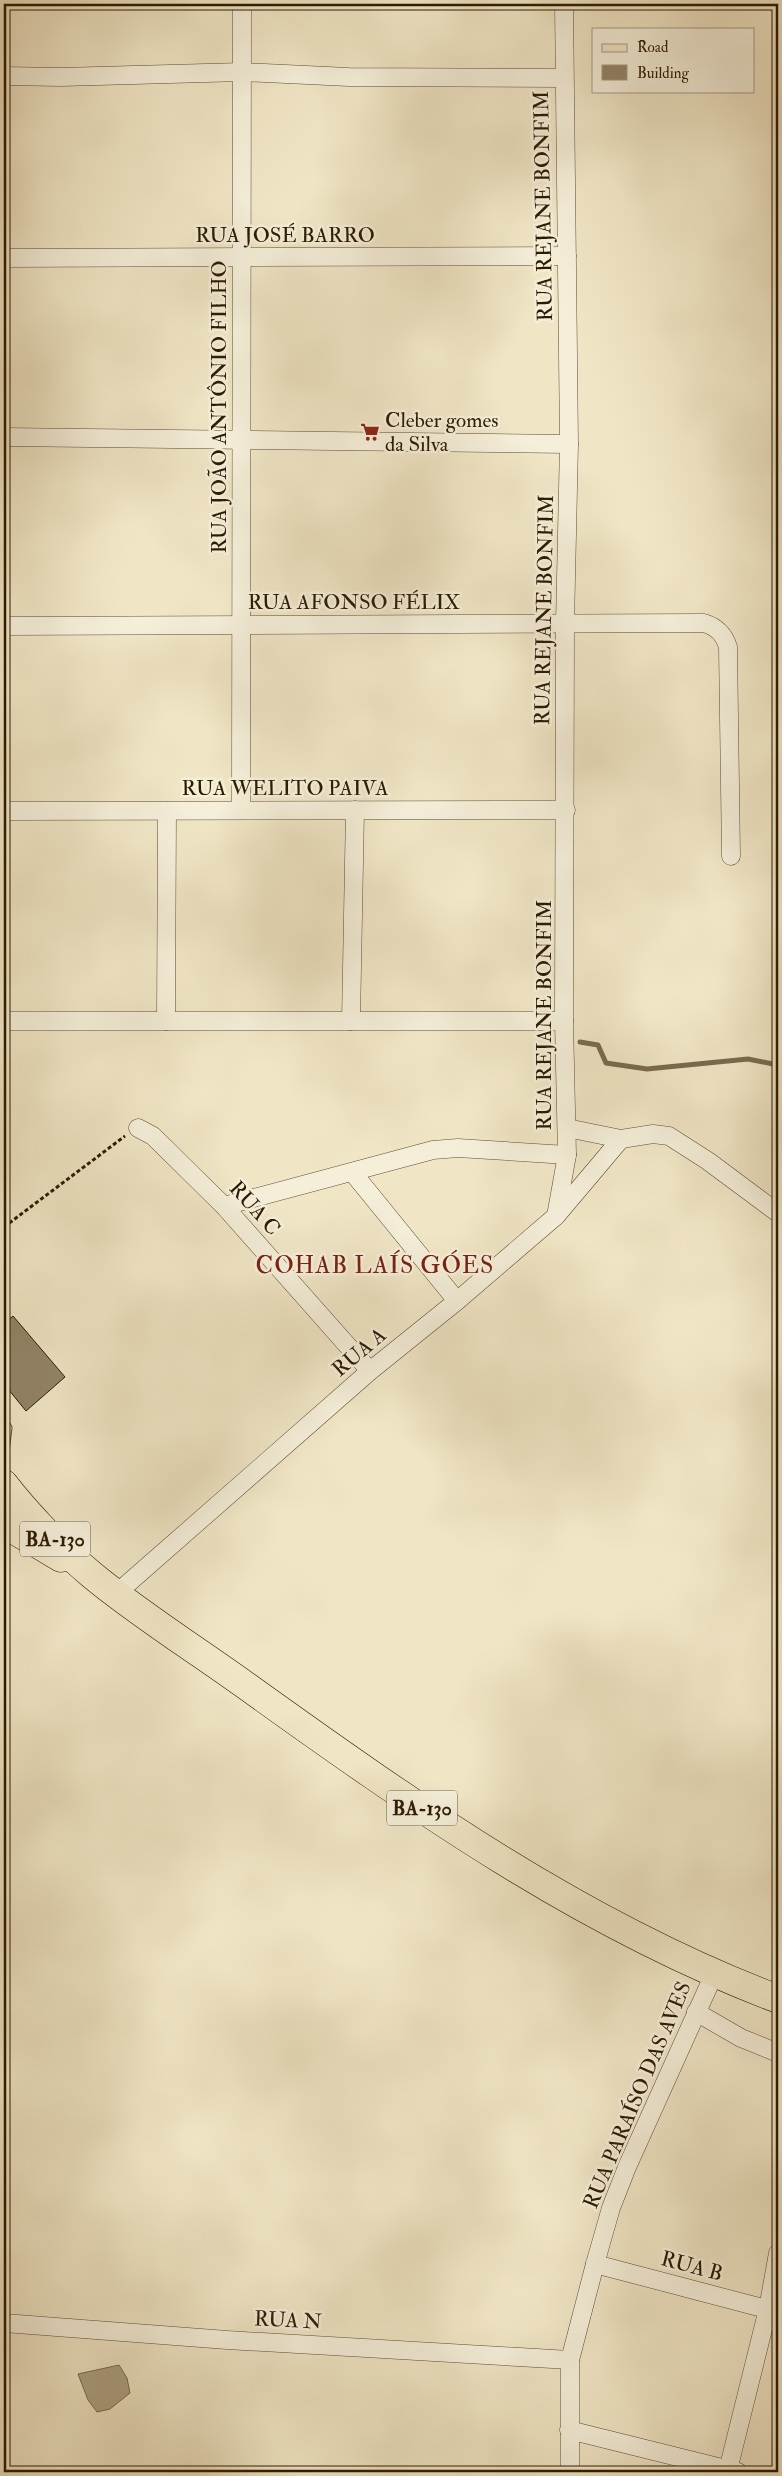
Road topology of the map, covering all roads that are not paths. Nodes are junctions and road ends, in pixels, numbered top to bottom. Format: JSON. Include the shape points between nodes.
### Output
{"nodes":[{"id":1,"x":242,"y":4,"type":"edge"},
{"id":2,"x":564,"y":4,"type":"edge"},
{"id":3,"x":242,"y":72,"type":"junction"},
{"id":4,"x":4,"y":76,"type":"edge"},
{"id":5,"x":563,"y":78,"type":"junction"},
{"id":6,"x":567,"y":256,"type":"junction"},
{"id":7,"x":242,"y":257,"type":"junction"},
{"id":8,"x":4,"y":258,"type":"edge"},
{"id":9,"x":4,"y":438,"type":"edge"},
{"id":10,"x":242,"y":440,"type":"junction"},
{"id":11,"x":569,"y":444,"type":"junction"},
{"id":12,"x":565,"y":624,"type":"junction"},
{"id":13,"x":241,"y":625,"type":"junction"},
{"id":14,"x":4,"y":626,"type":"edge"},
{"id":15,"x":167,"y":810,"type":"junction"},
{"id":16,"x":241,"y":810,"type":"junction"},
{"id":17,"x":355,"y":810,"type":"junction"},
{"id":18,"x":566,"y":810,"type":"junction"},
{"id":19,"x":4,"y":811,"type":"edge"},
{"id":20,"x":731,"y":856,"type":"dead end"},
{"id":21,"x":4,"y":1021,"type":"edge"},
{"id":22,"x":166,"y":1021,"type":"junction"},
{"id":23,"x":351,"y":1021,"type":"junction"},
{"id":24,"x":564,"y":1021,"type":"junction"},
{"id":25,"x":138,"y":1128,"type":"road end"},
{"id":26,"x":567,"y":1128,"type":"junction"},
{"id":27,"x":621,"y":1139,"type":"junction"},
{"id":28,"x":567,"y":1155,"type":"junction"},
{"id":29,"x":353,"y":1173,"type":"junction"},
{"id":30,"x":224,"y":1206,"type":"junction"},
{"id":31,"x":778,"y":1212,"type":"edge"},
{"id":32,"x":556,"y":1216,"type":"junction"},
{"id":33,"x":457,"y":1302,"type":"junction"},
{"id":34,"x":370,"y":1371,"type":"junction"},
{"id":35,"x":4,"y":1423,"type":"edge"},
{"id":36,"x":4,"y":1451,"type":"edge"},
{"id":37,"x":9,"y":1504,"type":"edge"},
{"id":38,"x":117,"y":1593,"type":"junction"},
{"id":39,"x":715,"y":1972,"type":"junction"},
{"id":40,"x":778,"y":1999,"type":"edge"},
{"id":41,"x":696,"y":2012,"type":"junction"},
{"id":42,"x":778,"y":2053,"type":"edge"},
{"id":43,"x":778,"y":2253,"type":"edge"},
{"id":44,"x":595,"y":2264,"type":"junction"},
{"id":45,"x":773,"y":2311,"type":"edge"},
{"id":46,"x":4,"y":2323,"type":"edge"},
{"id":47,"x":570,"y":2360,"type":"junction"},
{"id":48,"x":569,"y":2430,"type":"junction"},
{"id":49,"x":733,"y":2471,"type":"edge"},
{"id":50,"x":570,"y":2472,"type":"edge"}],
"edges":[{"from":1,"to":3,"type":"street","name":"RUA JOÃO ANTÔNIO FILHO"},
{"from":2,"to":5,"type":"street","name":"RUA REJANE BONFIM"},
{"from":3,"to":4,"type":"street"},
{"from":3,"to":5,"type":"street"},
{"from":3,"to":7,"type":"street","name":"RUA JOÃO ANTÔNIO FILHO"},
{"from":5,"to":6,"type":"street","name":"RUA REJANE BONFIM"},
{"from":6,"to":7,"type":"street","name":"RUA JOSÉ BARRO"},
{"from":6,"to":11,"type":"street","name":"RUA REJANE BONFIM"},
{"from":7,"to":8,"type":"street","name":"RUA JOSÉ BARRO"},
{"from":7,"to":10,"type":"street","name":"RUA JOÃO ANTÔNIO FILHO"},
{"from":9,"to":10,"type":"street"},
{"from":10,"to":11,"type":"street"},
{"from":10,"to":13,"type":"street","name":"RUA JOÃO ANTÔNIO FILHO"},
{"from":11,"to":12,"type":"street","name":"RUA REJANE BONFIM"},
{"from":12,"to":13,"type":"street","name":"RUA AFONSO FÉLIX"},
{"from":12,"to":18,"type":"street","name":"RUA REJANE BONFIM"},
{"from":12,"to":20,"type":"street","name":"RUA AFONSO FÉLIX","via":[[704,623],[724,636],[728,647]]},
{"from":13,"to":14,"type":"street","name":"RUA AFONSO FÉLIX"},
{"from":13,"to":16,"type":"street","name":"RUA JOÃO ANTÔNIO FILHO"},
{"from":15,"to":16,"type":"street","name":"RUA WELITO PAIVA"},
{"from":15,"to":19,"type":"street","name":"RUA WELITO PAIVA"},
{"from":15,"to":22,"type":"street"},
{"from":16,"to":17,"type":"street","name":"RUA WELITO PAIVA"},
{"from":17,"to":18,"type":"street","name":"RUA WELITO PAIVA"},
{"from":17,"to":23,"type":"street"},
{"from":18,"to":24,"type":"street","name":"RUA REJANE BONFIM"},
{"from":21,"to":22,"type":"street"},
{"from":22,"to":23,"type":"street"},
{"from":23,"to":24,"type":"street"},
{"from":24,"to":26,"type":"street","name":"RUA REJANE BONFIM"},
{"from":25,"to":30,"type":"street","name":"RUA C","via":[[153,1136]]},
{"from":26,"to":27,"type":"street"},
{"from":26,"to":28,"type":"street","name":"RUA REJANE BONFIM"},
{"from":27,"to":31,"type":"street","via":[[653,1134],[669,1136]]},
{"from":27,"to":32,"type":"street","name":"RUA A"},
{"from":28,"to":29,"type":"street","via":[[458,1148],[433,1150]]},
{"from":28,"to":32,"type":"street","name":"RUA REJANE BONFIM"},
{"from":29,"to":30,"type":"street"},
{"from":29,"to":33,"type":"street"},
{"from":30,"to":34,"type":"street","name":"RUA C"},
{"from":32,"to":33,"type":"street","name":"RUA A"},
{"from":33,"to":34,"type":"street","name":"RUA A"},
{"from":34,"to":38,"type":"street","name":"RUA A"},
{"from":35,"to":36,"type":"lane","via":[[7,1428]]},
{"from":37,"to":38,"type":"main road","number":"BA-130"},
{"from":38,"to":39,"type":"main road","number":"BA-130","via":[[362,1769],[464,1836],[611,1924]]},
{"from":39,"to":40,"type":"main road","number":"BA-130"},
{"from":39,"to":41,"type":"street","name":"RUA PARAÍSO DAS AVES"},
{"from":41,"to":42,"type":"street","via":[[741,2038]]},
{"from":41,"to":44,"type":"street","name":"RUA PARAÍSO DAS AVES","via":[[627,2168],[611,2208]]},
{"from":43,"to":45,"type":"street"},
{"from":44,"to":45,"type":"street","name":"RUA B"},
{"from":44,"to":47,"type":"street","name":"RUA PARAÍSO DAS AVES"},
{"from":45,"to":49,"type":"street"},
{"from":46,"to":47,"type":"street","name":"RUA N"},
{"from":47,"to":48,"type":"street","name":"RUA PARAÍSO DAS AVES"},
{"from":48,"to":49,"type":"street"},
{"from":48,"to":50,"type":"street","name":"RUA PARAÍSO DAS AVES"}]}
